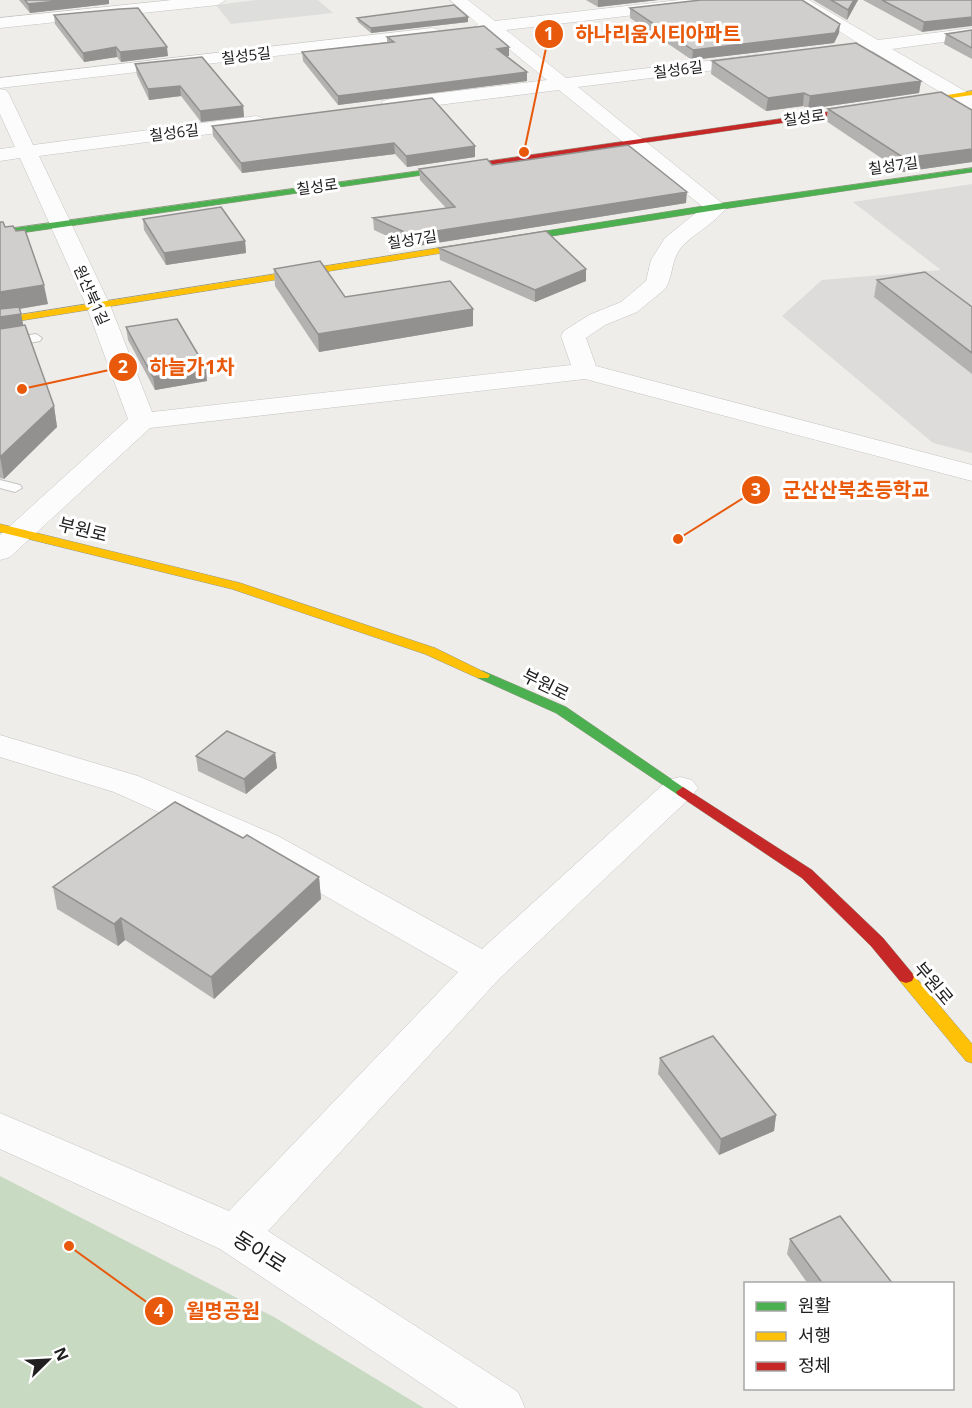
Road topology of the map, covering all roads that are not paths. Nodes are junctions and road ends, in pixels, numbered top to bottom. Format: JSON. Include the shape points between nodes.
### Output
{"nodes":[{"id":1,"x":218,"y":0,"type":"edge"},
{"id":2,"x":720,"y":0,"type":"edge"},
{"id":3,"x":798,"y":0,"type":"edge"},
{"id":4,"x":460,"y":2,"type":"edge"},
{"id":5,"x":0,"y":23,"type":"edge"},
{"id":6,"x":491,"y":27,"type":"junction"},
{"id":7,"x":468,"y":29,"type":"edge"},
{"id":8,"x":444,"y":32,"type":"edge"},
{"id":9,"x":972,"y":33,"type":"edge"},
{"id":10,"x":876,"y":46,"type":"junction"},
{"id":11,"x":806,"y":54,"type":"edge"},
{"id":12,"x":771,"y":58,"type":"edge"},
{"id":13,"x":0,"y":83,"type":"edge"},
{"id":14,"x":562,"y":83,"type":"junction"},
{"id":15,"x":0,"y":94,"type":"edge"},
{"id":16,"x":967,"y":97,"type":"edge"},
{"id":17,"x":375,"y":107,"type":"edge"},
{"id":18,"x":270,"y":120,"type":"edge"},
{"id":19,"x":635,"y":141,"type":"junction"},
{"id":20,"x":25,"y":152,"type":"junction"},
{"id":21,"x":0,"y":155,"type":"edge"},
{"id":22,"x":972,"y":170,"type":"edge"},
{"id":23,"x":716,"y":207,"type":"junction"},
{"id":24,"x":60,"y":223,"type":"junction"},
{"id":25,"x":0,"y":233,"type":"edge"},
{"id":26,"x":98,"y":305,"type":"junction"},
{"id":27,"x":0,"y":321,"type":"edge"},
{"id":28,"x":36,"y":338,"type":"dead end"},
{"id":29,"x":0,"y":344,"type":"edge"},
{"id":30,"x":585,"y":371,"type":"junction"},
{"id":31,"x":142,"y":421,"type":"junction"},
{"id":32,"x":972,"y":473,"type":"edge"},
{"id":33,"x":0,"y":484,"type":"edge"},
{"id":34,"x":15,"y":488,"type":"dead end"},
{"id":35,"x":10,"y":530,"type":"edge"},
{"id":36,"x":0,"y":551,"type":"edge"},
{"id":37,"x":0,"y":746,"type":"edge"},
{"id":38,"x":680,"y":788,"type":"junction"},
{"id":39,"x":485,"y":969,"type":"junction"},
{"id":40,"x":972,"y":1056,"type":"edge"},
{"id":41,"x":0,"y":1130,"type":"edge"},
{"id":42,"x":236,"y":1235,"type":"junction"},
{"id":43,"x":500,"y":1408,"type":"edge"}],
"edges":[{"from":1,"to":5,"type":"street"},
{"from":2,"to":6,"type":"street"},
{"from":3,"to":10,"type":"street"},
{"from":4,"to":6,"type":"street"},
{"from":6,"to":7,"type":"street"},
{"from":6,"to":14,"type":"street"},
{"from":8,"to":13,"type":"street","name":"칠성5길"},
{"from":9,"to":10,"type":"street"},
{"from":10,"to":11,"type":"street"},
{"from":10,"to":16,"type":"street"},
{"from":12,"to":14,"type":"street","name":"칠성6길"},
{"from":14,"to":17,"type":"street","name":"칠성6길"},
{"from":14,"to":19,"type":"street"},
{"from":15,"to":20,"type":"street","name":"원산북1길"},
{"from":16,"to":19,"type":"street","name":"칠성로"},
{"from":18,"to":20,"type":"street","name":"칠성6길"},
{"from":19,"to":23,"type":"street"},
{"from":19,"to":24,"type":"street","name":"칠성로"},
{"from":20,"to":21,"type":"street","name":"칠성6길"},
{"from":20,"to":24,"type":"street","name":"원산북1길"},
{"from":22,"to":23,"type":"street","name":"칠성7길"},
{"from":23,"to":26,"type":"street","name":"칠성7길"},
{"from":23,"to":30,"type":"street","via":[[673,243],[662,260],[657,284],[629,307],[597,320],[573,336]]},
{"from":24,"to":25,"type":"street","name":"칠성로"},
{"from":24,"to":26,"type":"street","name":"원산북1길"},
{"from":26,"to":27,"type":"street","name":"칠성7길"},
{"from":26,"to":31,"type":"street","name":"원산북1길"},
{"from":28,"to":29,"type":"lane"},
{"from":30,"to":31,"type":"street"},
{"from":30,"to":32,"type":"street"},
{"from":31,"to":35,"type":"street"},
{"from":33,"to":34,"type":"lane"},
{"from":35,"to":36,"type":"street"},
{"from":35,"to":38,"type":"street","name":"부원로","via":[[236,586],[430,651],[561,710]]},
{"from":37,"to":39,"type":"street","via":[[126,784],[265,845]]},
{"from":38,"to":39,"type":"street"},
{"from":38,"to":40,"type":"street","name":"부원로","via":[[807,874],[877,942]]},
{"from":39,"to":42,"type":"street"},
{"from":41,"to":42,"type":"street","name":"동아로"},
{"from":42,"to":43,"type":"street","name":"동아로"}]}
